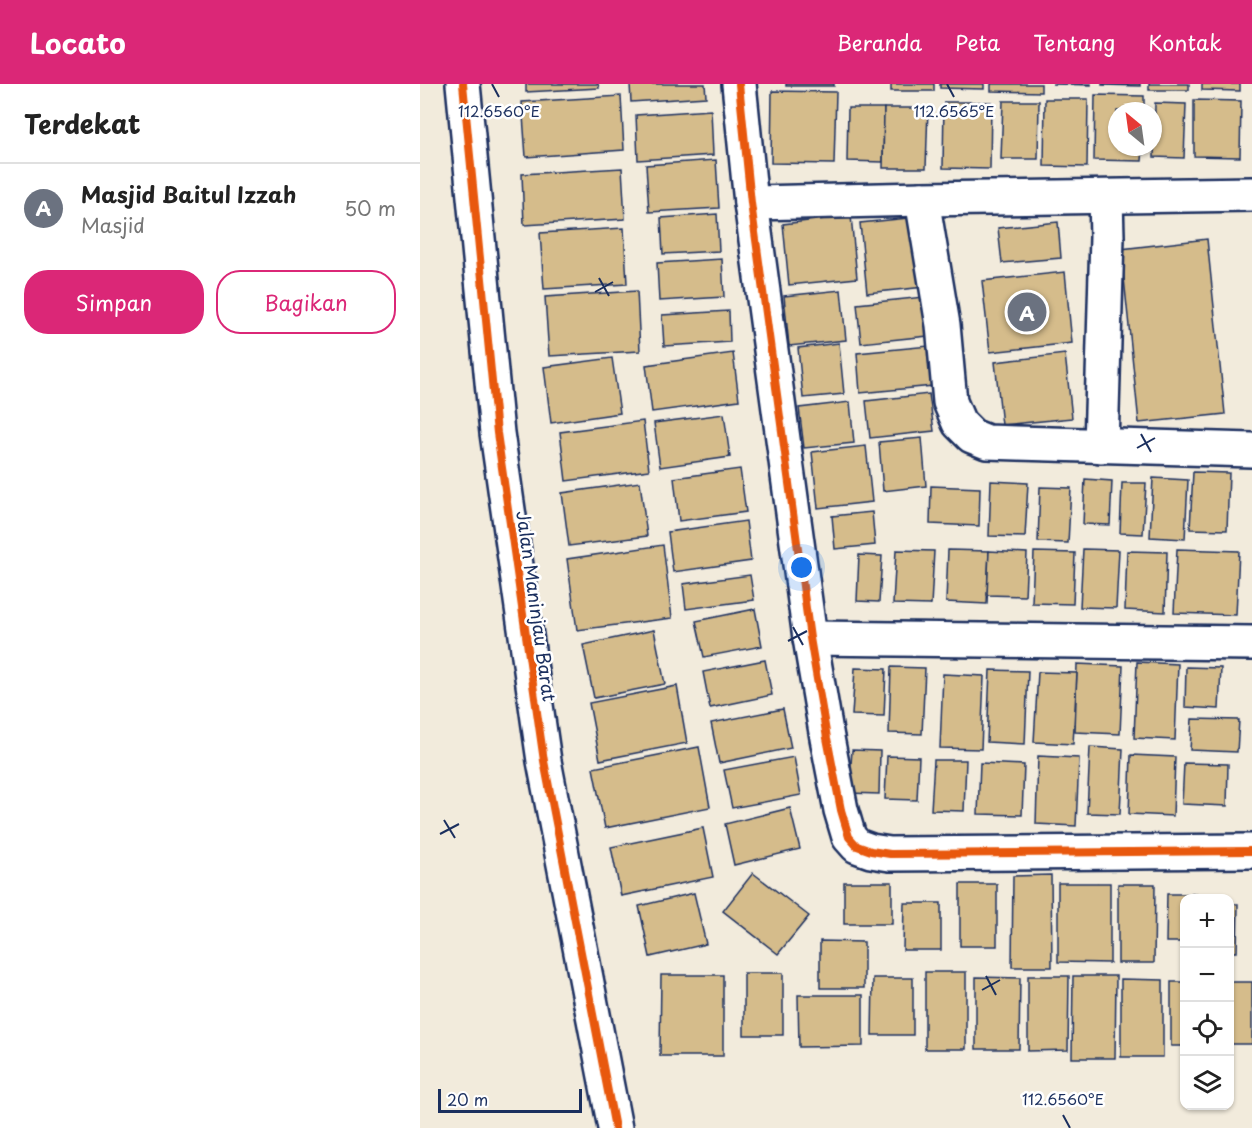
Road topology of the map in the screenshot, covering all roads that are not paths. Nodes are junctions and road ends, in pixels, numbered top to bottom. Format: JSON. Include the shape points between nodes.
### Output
{"nodes":[{"id":1,"x":463,"y":84,"type":"edge"},
{"id":2,"x":739,"y":84,"type":"edge"},
{"id":3,"x":1252,"y":194,"type":"edge"},
{"id":4,"x":1106,"y":197,"type":"junction"},
{"id":5,"x":922,"y":199,"type":"junction"},
{"id":6,"x":751,"y":203,"type":"junction"},
{"id":7,"x":1101,"y":446,"type":"junction"},
{"id":8,"x":1252,"y":450,"type":"edge"},
{"id":9,"x":810,"y":638,"type":"junction"},
{"id":10,"x":1252,"y":643,"type":"edge"},
{"id":11,"x":1252,"y":851,"type":"edge"},
{"id":12,"x":615,"y":1128,"type":"edge"}],
"edges":[{"from":1,"to":12,"type":"street","name":"Jalan Maninjau Barat","via":[[497,433],[542,749]]},
{"from":2,"to":6,"type":"street"},
{"from":3,"to":4,"type":"street"},
{"from":4,"to":5,"type":"street"},
{"from":4,"to":7,"type":"street"},
{"from":5,"to":6,"type":"street"},
{"from":5,"to":7,"type":"street","via":[[943,325],[950,402],[959,423],[972,436],[987,442]]},
{"from":6,"to":9,"type":"street"},
{"from":7,"to":8,"type":"street"},
{"from":9,"to":10,"type":"street"},
{"from":9,"to":11,"type":"street","via":[[841,810],[849,837],[858,846],[890,854]]}]}
